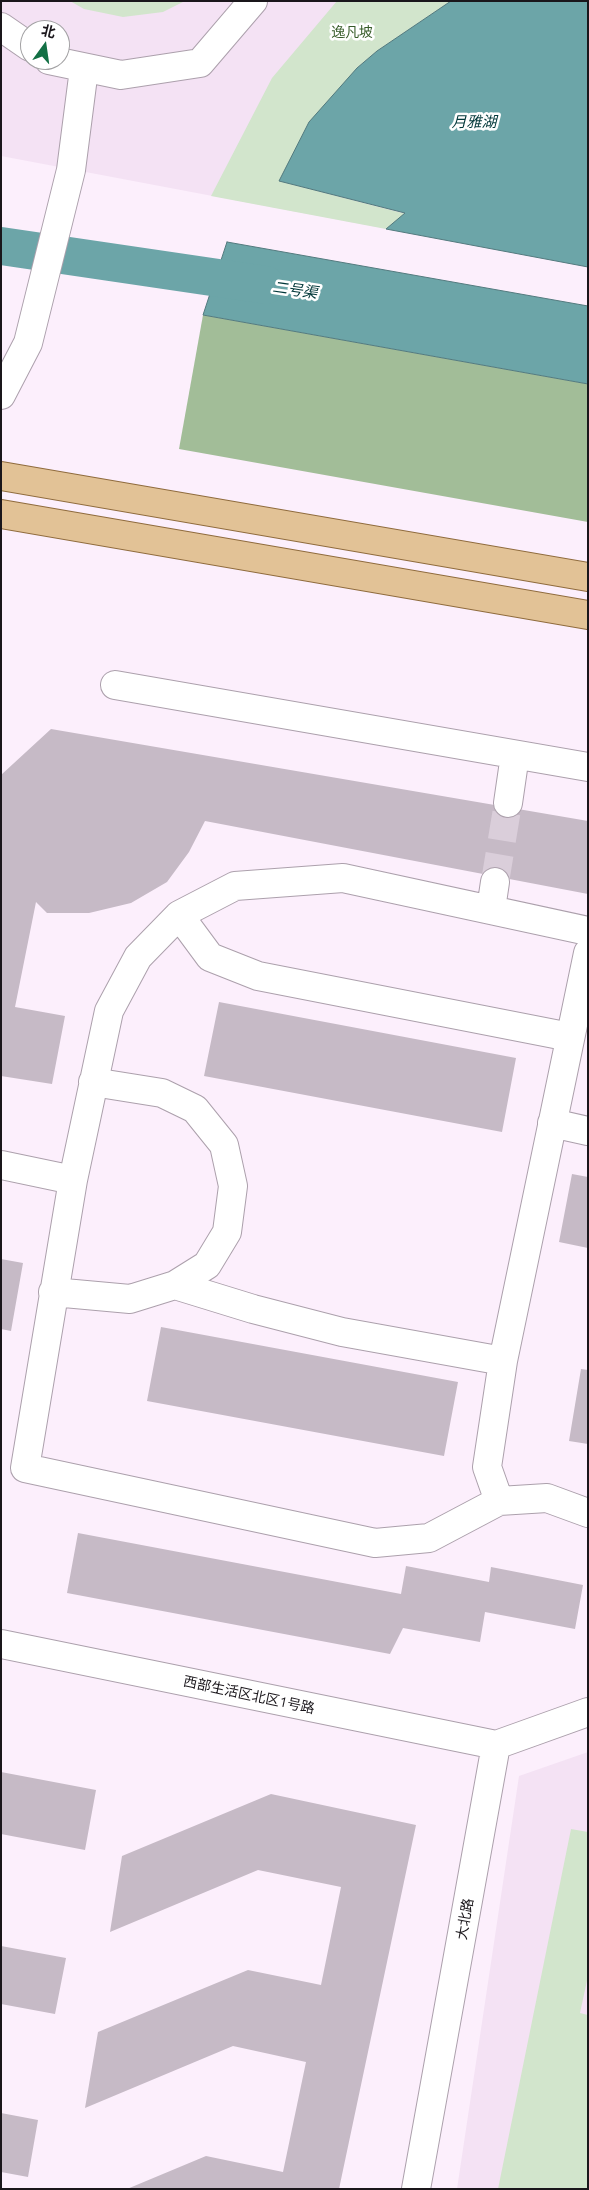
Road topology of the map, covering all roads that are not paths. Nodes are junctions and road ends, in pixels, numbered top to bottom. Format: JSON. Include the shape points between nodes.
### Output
{"nodes":[{"id":1,"x":253,"y":1,"type":"edge"},
{"id":2,"x":1,"y":27,"type":"edge"},
{"id":3,"x":20,"y":40,"type":"edge"},
{"id":4,"x":70,"y":65,"type":"edge"},
{"id":5,"x":84,"y":69,"type":"junction"},
{"id":6,"x":1,"y":395,"type":"edge"},
{"id":7,"x":1,"y":476,"type":"edge"},
{"id":8,"x":1,"y":514,"type":"edge"},
{"id":9,"x":588,"y":577,"type":"edge"},
{"id":10,"x":588,"y":615,"type":"edge"},
{"id":11,"x":115,"y":685,"type":"dead end"},
{"id":12,"x":515,"y":755,"type":"junction"},
{"id":13,"x":588,"y":767,"type":"edge"},
{"id":14,"x":508,"y":804,"type":"tunnel mouth"},
{"id":15,"x":495,"y":882,"type":"tunnel mouth"},
{"id":16,"x":491,"y":909,"type":"junction"},
{"id":17,"x":178,"y":915,"type":"junction"},
{"id":18,"x":588,"y":931,"type":"edge"},
{"id":19,"x":588,"y":953,"type":"edge"},
{"id":20,"x":570,"y":1037,"type":"junction"},
{"id":21,"x":93,"y":1082,"type":"junction"},
{"id":22,"x":552,"y":1123,"type":"junction"},
{"id":23,"x":588,"y":1131,"type":"edge"},
{"id":24,"x":1,"y":1166,"type":"edge"},
{"id":25,"x":73,"y":1180,"type":"junction"},
{"id":26,"x":175,"y":1284,"type":"junction"},
{"id":27,"x":53,"y":1292,"type":"junction"},
{"id":28,"x":502,"y":1361,"type":"junction"},
{"id":29,"x":499,"y":1501,"type":"junction"},
{"id":30,"x":588,"y":1513,"type":"edge"},
{"id":31,"x":1,"y":1644,"type":"edge"},
{"id":32,"x":588,"y":1712,"type":"edge"},
{"id":33,"x":496,"y":1745,"type":"junction"},
{"id":34,"x":416,"y":2189,"type":"edge"}],
"edges":[{"from":1,"to":5,"type":"street","via":[[200,63],[121,75]]},
{"from":2,"to":3,"type":"street"},
{"from":4,"to":5,"type":"street"},
{"from":5,"to":6,"type":"street","via":[[71,170],[28,343]]},
{"from":7,"to":9,"type":"main road"},
{"from":8,"to":10,"type":"main road"},
{"from":11,"to":12,"type":"street"},
{"from":12,"to":13,"type":"street"},
{"from":12,"to":14,"type":"street"},
{"from":15,"to":16,"type":"street"},
{"from":16,"to":17,"type":"street","via":[[343,878],[234,886]]},
{"from":16,"to":18,"type":"street"},
{"from":17,"to":20,"type":"street","via":[[210,958],[258,976]]},
{"from":17,"to":21,"type":"street","via":[[138,957],[109,1010]]},
{"from":19,"to":20,"type":"street"},
{"from":20,"to":22,"type":"street"},
{"from":21,"to":25,"type":"street"},
{"from":21,"to":26,"type":"street","via":[[162,1093],[195,1109],[224,1145],[233,1186],[227,1232],[207,1265]]},
{"from":22,"to":23,"type":"street"},
{"from":22,"to":28,"type":"street"},
{"from":24,"to":25,"type":"street"},
{"from":25,"to":27,"type":"street"},
{"from":26,"to":27,"type":"street","via":[[130,1300]]},
{"from":26,"to":28,"type":"street","via":[[253,1310],[342,1332]]},
{"from":27,"to":29,"type":"street","via":[[25,1468],[375,1543],[429,1538]]},
{"from":28,"to":29,"type":"street","via":[[487,1467]]},
{"from":29,"to":30,"type":"street","via":[[547,1498]]},
{"from":31,"to":33,"type":"street","name":"西部生活区北区1号路"},
{"from":32,"to":33,"type":"street"},
{"from":33,"to":34,"type":"street","name":"大北路"}]}
